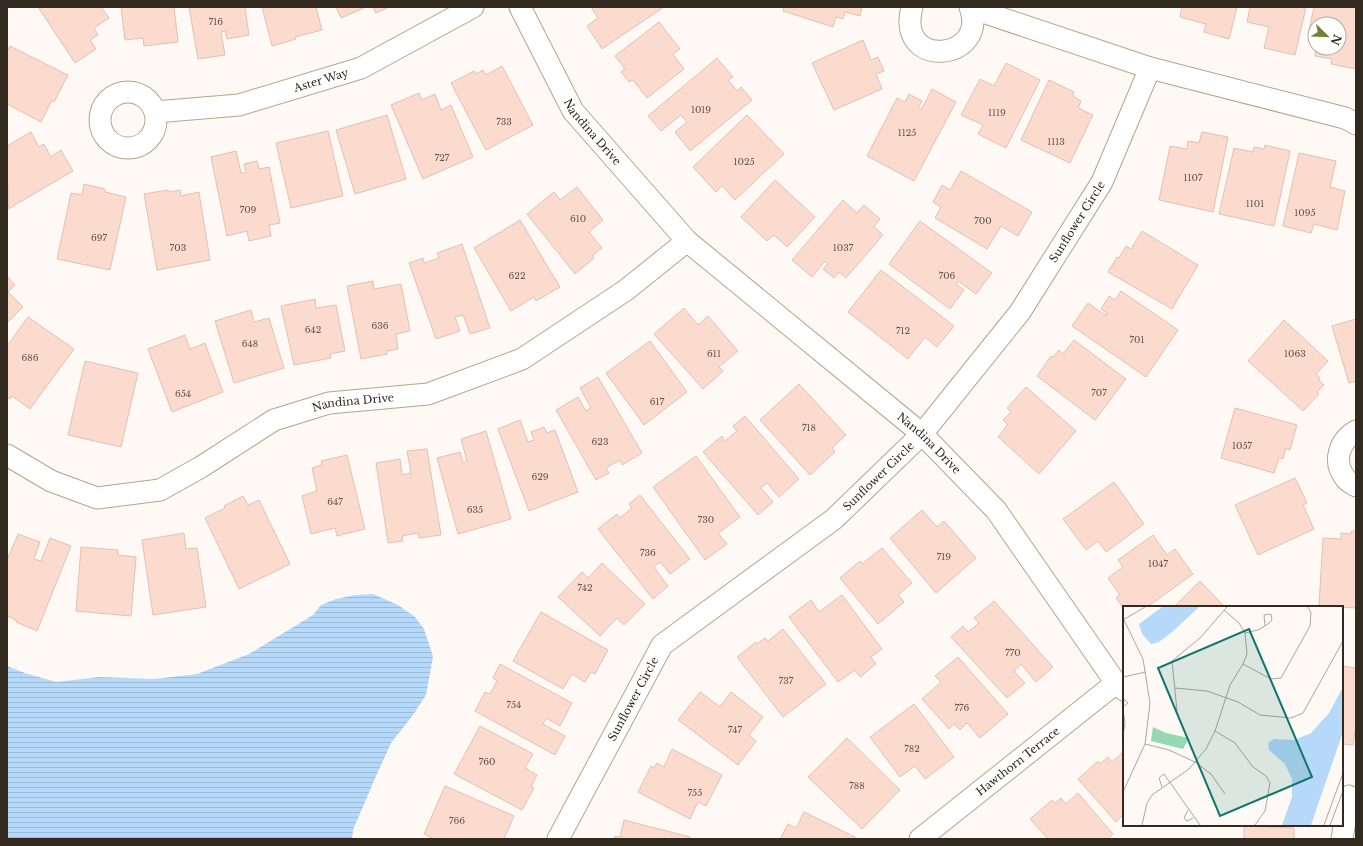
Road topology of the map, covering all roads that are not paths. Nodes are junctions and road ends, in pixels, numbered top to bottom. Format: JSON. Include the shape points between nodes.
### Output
{"nodes":[{"id":1,"x":473,"y":7,"type":"edge"},
{"id":2,"x":520,"y":7,"type":"edge"},
{"id":3,"x":912,"y":7,"type":"edge"},
{"id":4,"x":970,"y":8,"type":"edge"},
{"id":5,"x":1150,"y":68,"type":"junction"},
{"id":6,"x":155,"y":112,"type":"dead end"},
{"id":7,"x":1356,"y":124,"type":"edge"},
{"id":8,"x":686,"y":241,"type":"junction"},
{"id":9,"x":1356,"y":431,"type":"edge"},
{"id":10,"x":922,"y":434,"type":"junction"},
{"id":11,"x":7,"y":455,"type":"edge"},
{"id":12,"x":1356,"y":486,"type":"edge"},
{"id":13,"x":1120,"y":686,"type":"edge"},
{"id":14,"x":1349,"y":796,"type":"edge"},
{"id":15,"x":558,"y":839,"type":"edge"},
{"id":16,"x":920,"y":839,"type":"edge"},
{"id":17,"x":1342,"y":839,"type":"edge"}],
"edges":[{"from":1,"to":6,"type":"street","name":"Aster Way","via":[[361,68],[239,105]]},
{"from":2,"to":8,"type":"street","name":"Nandina Drive","via":[[573,111]]},
{"from":3,"to":4,"type":"street","via":[[909,20],[911,32],[928,50],[940,52],[953,50],[967,38],[973,20]]},
{"from":4,"to":5,"type":"street"},
{"from":5,"to":7,"type":"street","via":[[1345,118]]},
{"from":5,"to":10,"type":"street","name":"Sunflower Circle","via":[[1102,182],[1020,312]]},
{"from":8,"to":10,"type":"street","name":"Nandina Drive"},
{"from":8,"to":11,"type":"street","name":"Nandina Drive","via":[[626,290],[522,359],[428,394],[329,403],[274,420],[160,490],[97,498],[51,481]]},
{"from":9,"to":12,"type":"street","via":[[1341,445],[1338,457],[1340,469],[1346,479]]},
{"from":10,"to":13,"type":"street","name":"Nandina Drive","via":[[996,510]]},
{"from":10,"to":15,"type":"street","name":"Sunflower Circle","via":[[834,519],[662,645]]},
{"from":13,"to":16,"type":"street","name":"Hawthorn Terrace"},
{"from":14,"to":17,"type":"street"}]}
